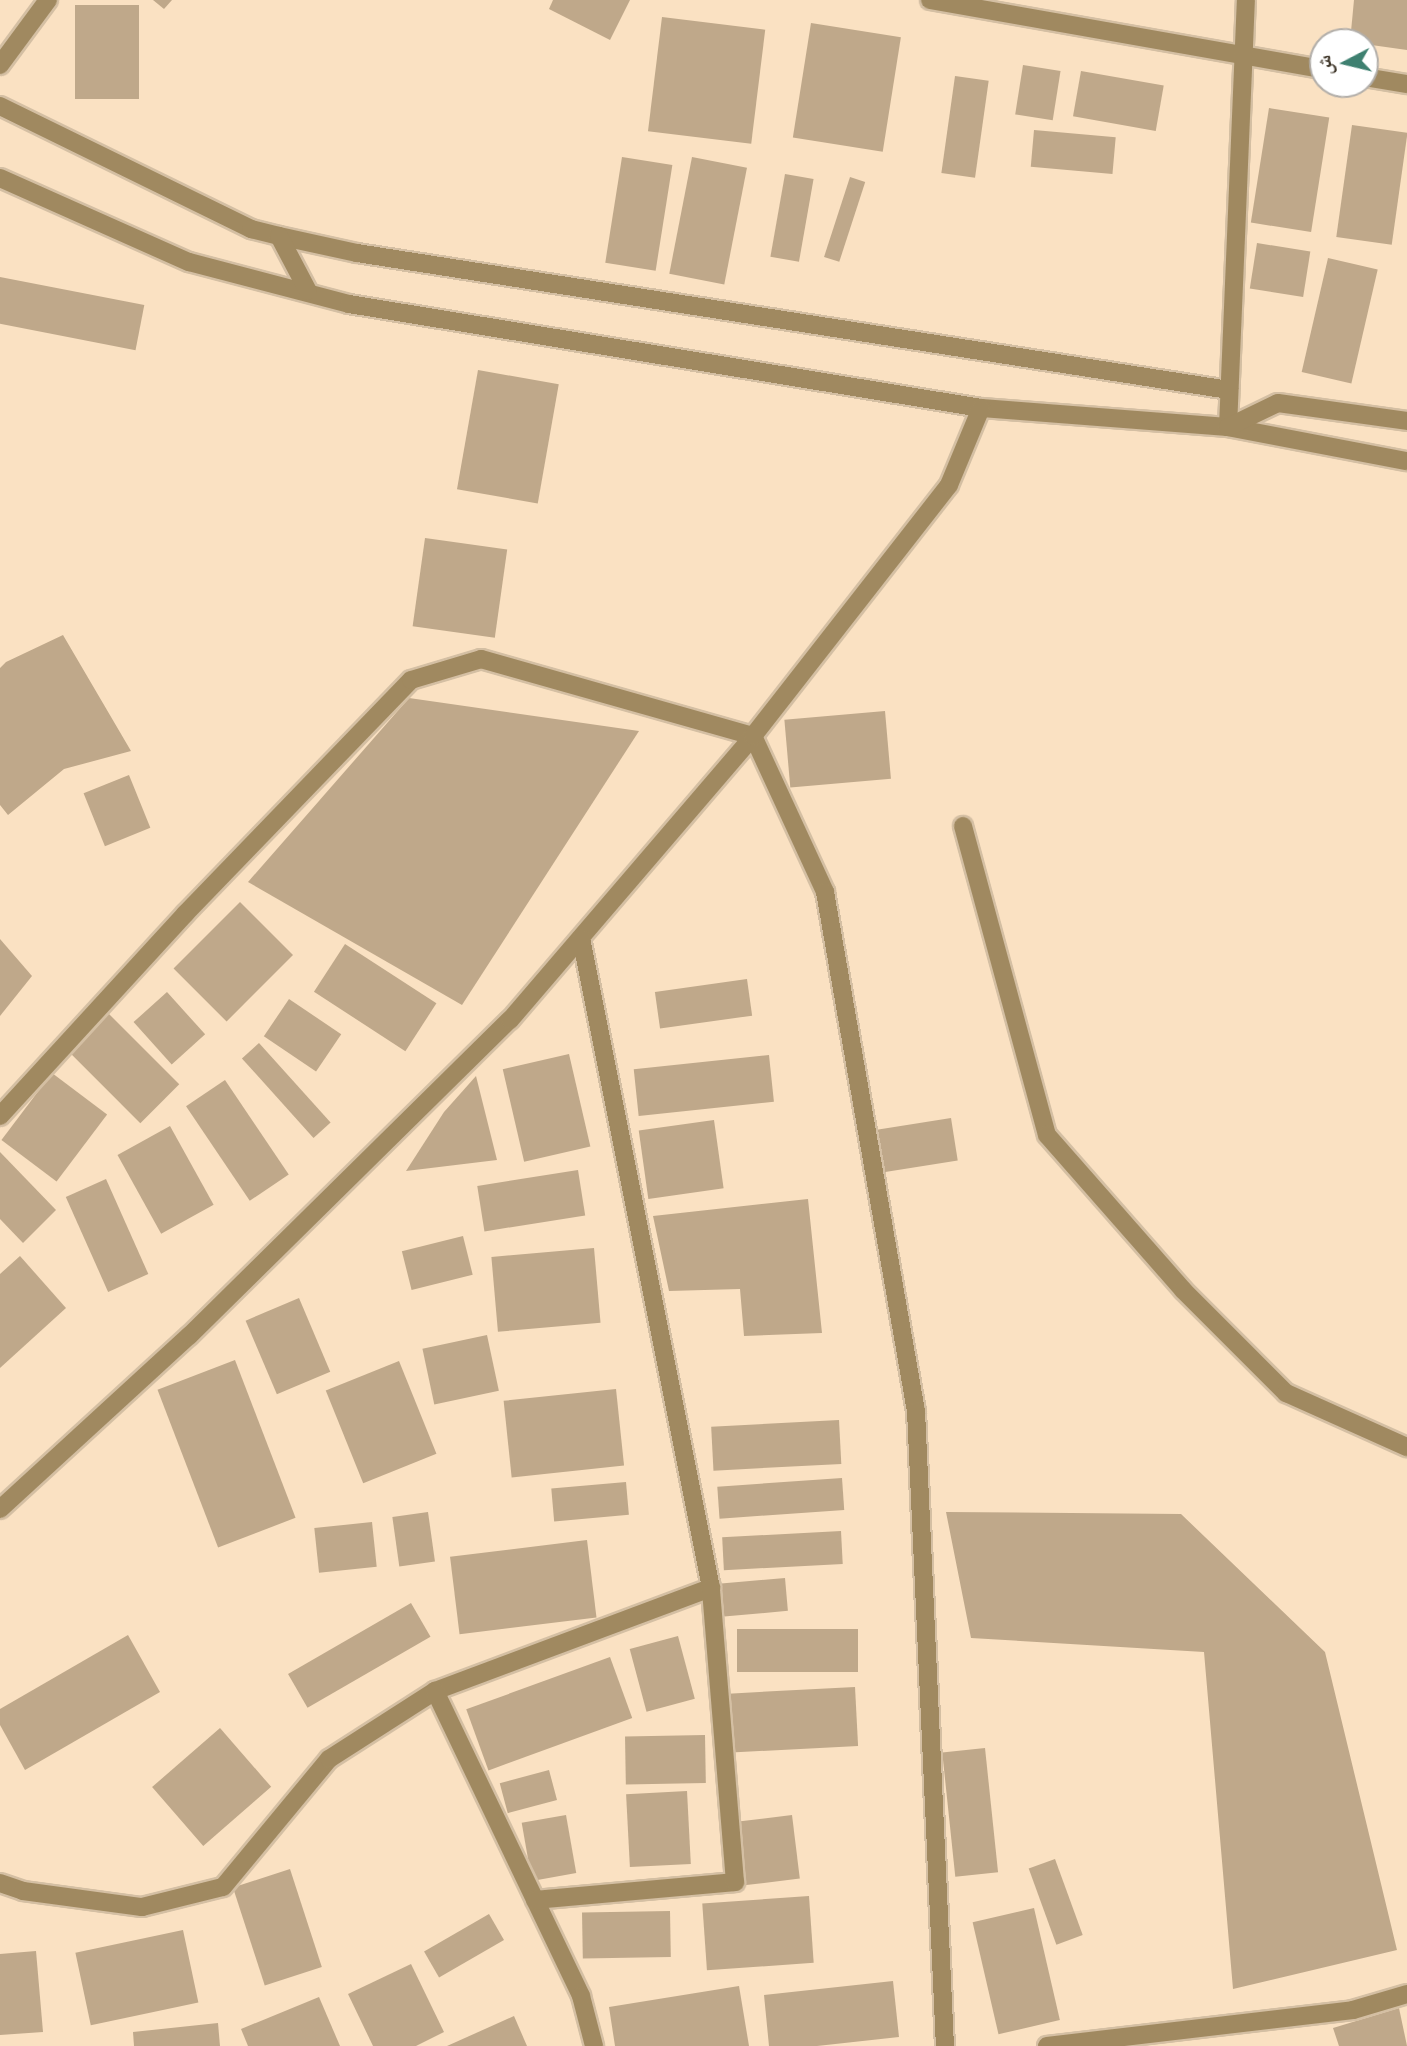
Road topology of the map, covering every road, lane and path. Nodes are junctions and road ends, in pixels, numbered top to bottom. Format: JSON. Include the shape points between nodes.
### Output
{"nodes":[{"id":1,"x":48,"y":0,"type":"edge"},
{"id":2,"x":930,"y":0,"type":"edge"},
{"id":3,"x":1246,"y":0,"type":"edge"},
{"id":4,"x":1244,"y":55,"type":"junction"},
{"id":5,"x":0,"y":65,"type":"edge"},
{"id":6,"x":1309,"y":67,"type":"edge"},
{"id":7,"x":1379,"y":79,"type":"edge"},
{"id":8,"x":1407,"y":84,"type":"edge"},
{"id":9,"x":0,"y":106,"type":"edge"},
{"id":10,"x":0,"y":178,"type":"edge"},
{"id":11,"x":279,"y":236,"type":"junction"},
{"id":12,"x":308,"y":291,"type":"junction"},
{"id":13,"x":1229,"y":390,"type":"junction"},
{"id":14,"x":981,"y":408,"type":"junction"},
{"id":15,"x":1407,"y":421,"type":"edge"},
{"id":16,"x":1228,"y":427,"type":"junction"},
{"id":17,"x":1407,"y":461,"type":"edge"},
{"id":18,"x":752,"y":736,"type":"junction"},
{"id":19,"x":962,"y":826,"type":"dead end"},
{"id":20,"x":581,"y":937,"type":"junction"},
{"id":21,"x":0,"y":1116,"type":"edge"},
{"id":22,"x":1407,"y":1447,"type":"edge"},
{"id":23,"x":0,"y":1509,"type":"edge"},
{"id":24,"x":711,"y":1588,"type":"junction"},
{"id":25,"x":435,"y":1691,"type":"junction"},
{"id":26,"x":0,"y":1883,"type":"edge"},
{"id":27,"x":535,"y":1900,"type":"junction"},
{"id":28,"x":1407,"y":1994,"type":"edge"},
{"id":29,"x":594,"y":2046,"type":"edge"},
{"id":30,"x":945,"y":2046,"type":"edge"},
{"id":31,"x":1047,"y":2046,"type":"edge"}],
"edges":[{"from":1,"to":5,"type":"street"},
{"from":2,"to":4,"type":"street"},
{"from":3,"to":4,"type":"street"},
{"from":4,"to":6,"type":"street"},
{"from":4,"to":13,"type":"street"},
{"from":7,"to":8,"type":"street"},
{"from":9,"to":11,"type":"street","via":[[251,229]]},
{"from":10,"to":12,"type":"street","via":[[189,262]]},
{"from":11,"to":12,"type":"street"},
{"from":11,"to":13,"type":"street","via":[[356,253]]},
{"from":12,"to":14,"type":"street","via":[[349,304]]},
{"from":13,"to":16,"type":"street"},
{"from":14,"to":16,"type":"street"},
{"from":14,"to":18,"type":"street","via":[[950,485]]},
{"from":15,"to":16,"type":"street","via":[[1278,402]]},
{"from":16,"to":17,"type":"street"},
{"from":18,"to":20,"type":"street"},
{"from":18,"to":21,"type":"street","via":[[481,659],[411,680],[185,914]]},
{"from":18,"to":30,"type":"street","via":[[825,892],[916,1410]]},
{"from":19,"to":22,"type":"street","via":[[1047,1135],[1183,1290],[1286,1394]]},
{"from":20,"to":23,"type":"street","via":[[510,1020],[423,1106],[189,1336]]},
{"from":20,"to":24,"type":"street"},
{"from":24,"to":25,"type":"street"},
{"from":24,"to":27,"type":"street","via":[[734,1882]]},
{"from":25,"to":26,"type":"street","via":[[329,1759],[223,1887],[142,1907],[23,1891]]},
{"from":25,"to":27,"type":"street"},
{"from":27,"to":29,"type":"street","via":[[581,1996]]},
{"from":28,"to":31,"type":"street","via":[[1353,2010]]}]}
